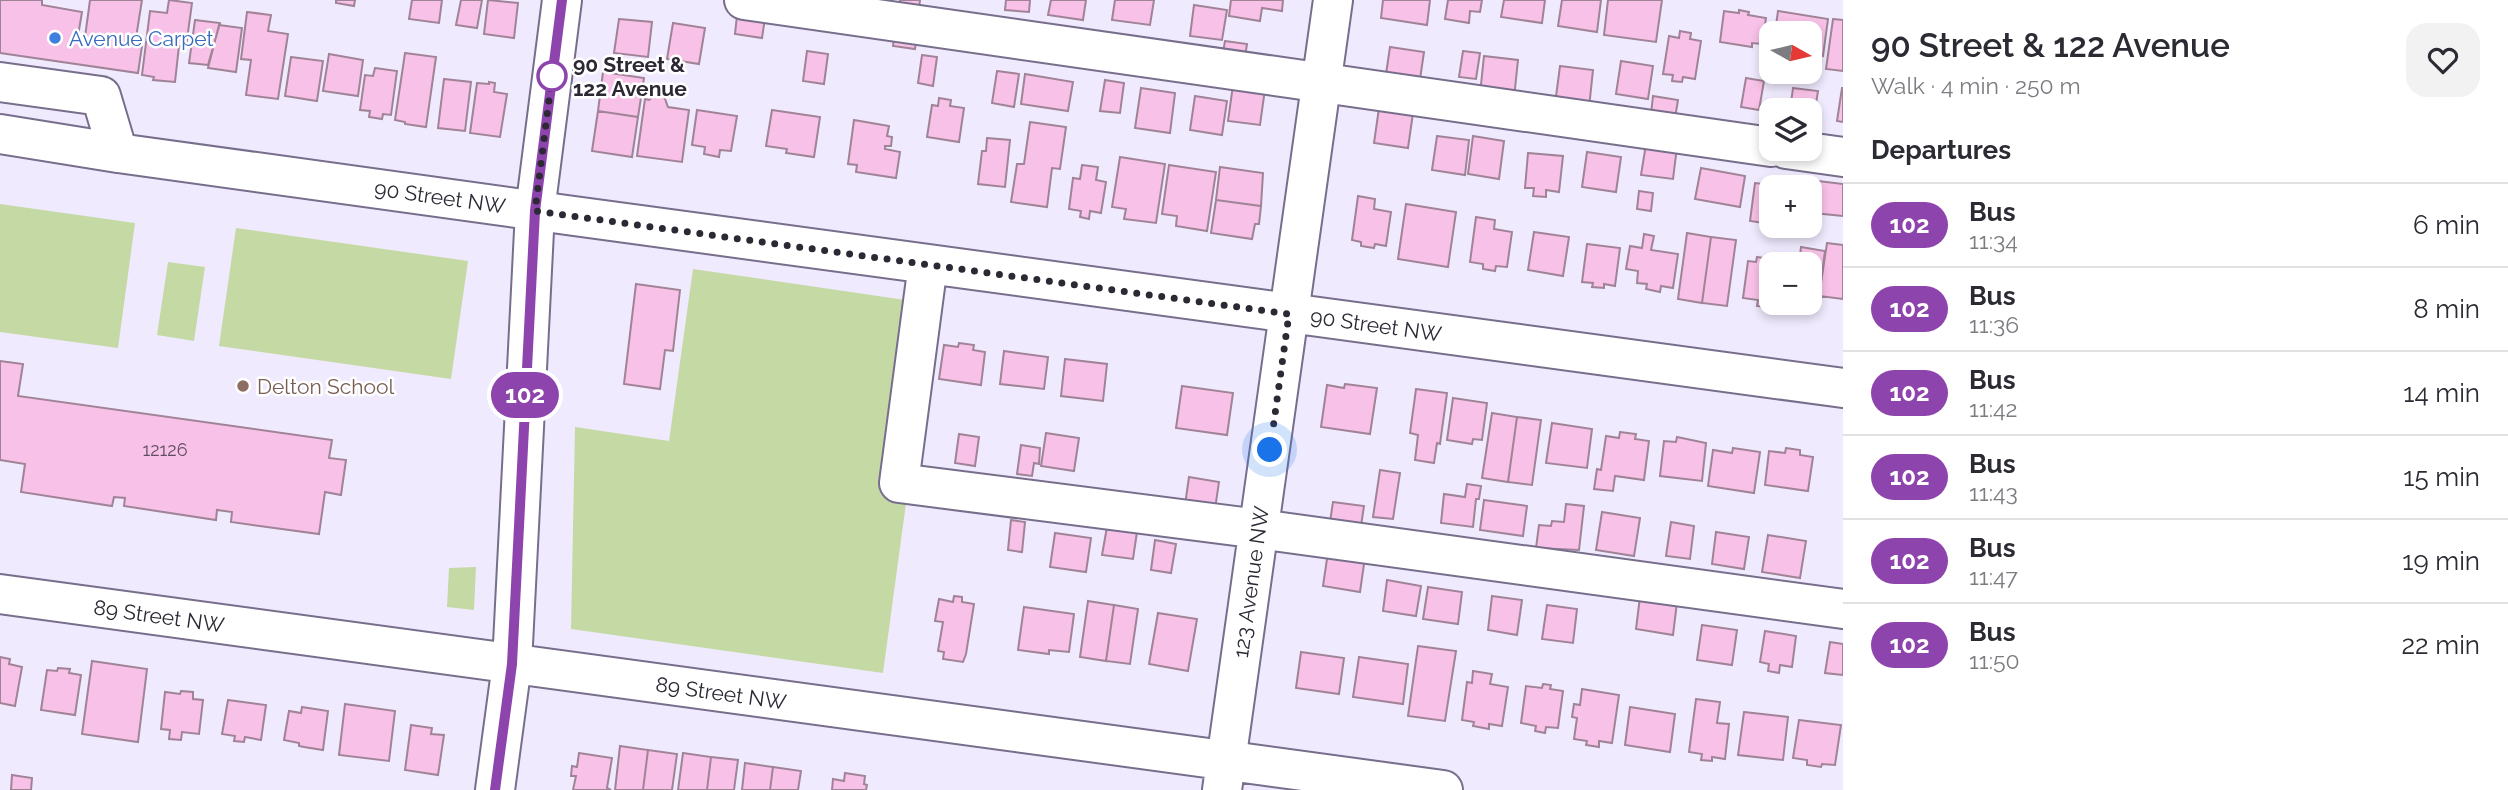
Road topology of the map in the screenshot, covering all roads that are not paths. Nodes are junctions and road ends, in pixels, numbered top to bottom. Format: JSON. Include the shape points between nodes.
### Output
{"nodes":[{"id":1,"x":562,"y":0,"type":"edge"},
{"id":2,"x":744,"y":0,"type":"edge"},
{"id":3,"x":1333,"y":0,"type":"edge"},
{"id":4,"x":0,"y":82,"type":"edge"},
{"id":5,"x":1322,"y":83,"type":"junction"},
{"id":6,"x":0,"y":134,"type":"edge"},
{"id":7,"x":1759,"y":145,"type":"edge"},
{"id":8,"x":118,"y":153,"type":"junction"},
{"id":9,"x":1822,"y":154,"type":"edge"},
{"id":10,"x":1843,"y":157,"type":"edge"},
{"id":11,"x":535,"y":211,"type":"junction"},
{"id":12,"x":928,"y":264,"type":"junction"},
{"id":13,"x":1289,"y":314,"type":"junction"},
{"id":14,"x":1843,"y":388,"type":"edge"},
{"id":15,"x":1259,"y":529,"type":"junction"},
{"id":16,"x":0,"y":594,"type":"edge"},
{"id":17,"x":1843,"y":609,"type":"edge"},
{"id":18,"x":512,"y":664,"type":"junction"},
{"id":19,"x":1224,"y":775,"type":"edge"},
{"id":20,"x":495,"y":790,"type":"edge"},
{"id":21,"x":1443,"y":790,"type":"edge"}],
"edges":[{"from":1,"to":11,"type":"street"},
{"from":2,"to":5,"type":"street"},
{"from":3,"to":5,"type":"street","name":"123 Avenue NW"},
{"from":4,"to":8,"type":"street","via":[[101,96]]},
{"from":5,"to":7,"type":"street"},
{"from":5,"to":13,"type":"street","name":"123 Avenue NW"},
{"from":6,"to":8,"type":"street","name":"90 Street NW"},
{"from":8,"to":11,"type":"street","name":"90 Street NW"},
{"from":9,"to":10,"type":"street"},
{"from":11,"to":12,"type":"street","name":"90 Street NW"},
{"from":11,"to":18,"type":"street"},
{"from":12,"to":13,"type":"street","name":"90 Street NW"},
{"from":12,"to":15,"type":"street","via":[[899,483]]},
{"from":13,"to":14,"type":"street","name":"90 Street NW"},
{"from":13,"to":15,"type":"street","name":"123 Avenue NW"},
{"from":15,"to":17,"type":"street"},
{"from":15,"to":19,"type":"street","name":"123 Avenue NW"},
{"from":16,"to":18,"type":"street","name":"89 Street NW"},
{"from":18,"to":19,"type":"street","name":"89 Street NW"},
{"from":18,"to":20,"type":"street"},
{"from":19,"to":21,"type":"street","name":"89 Street NW"}]}
